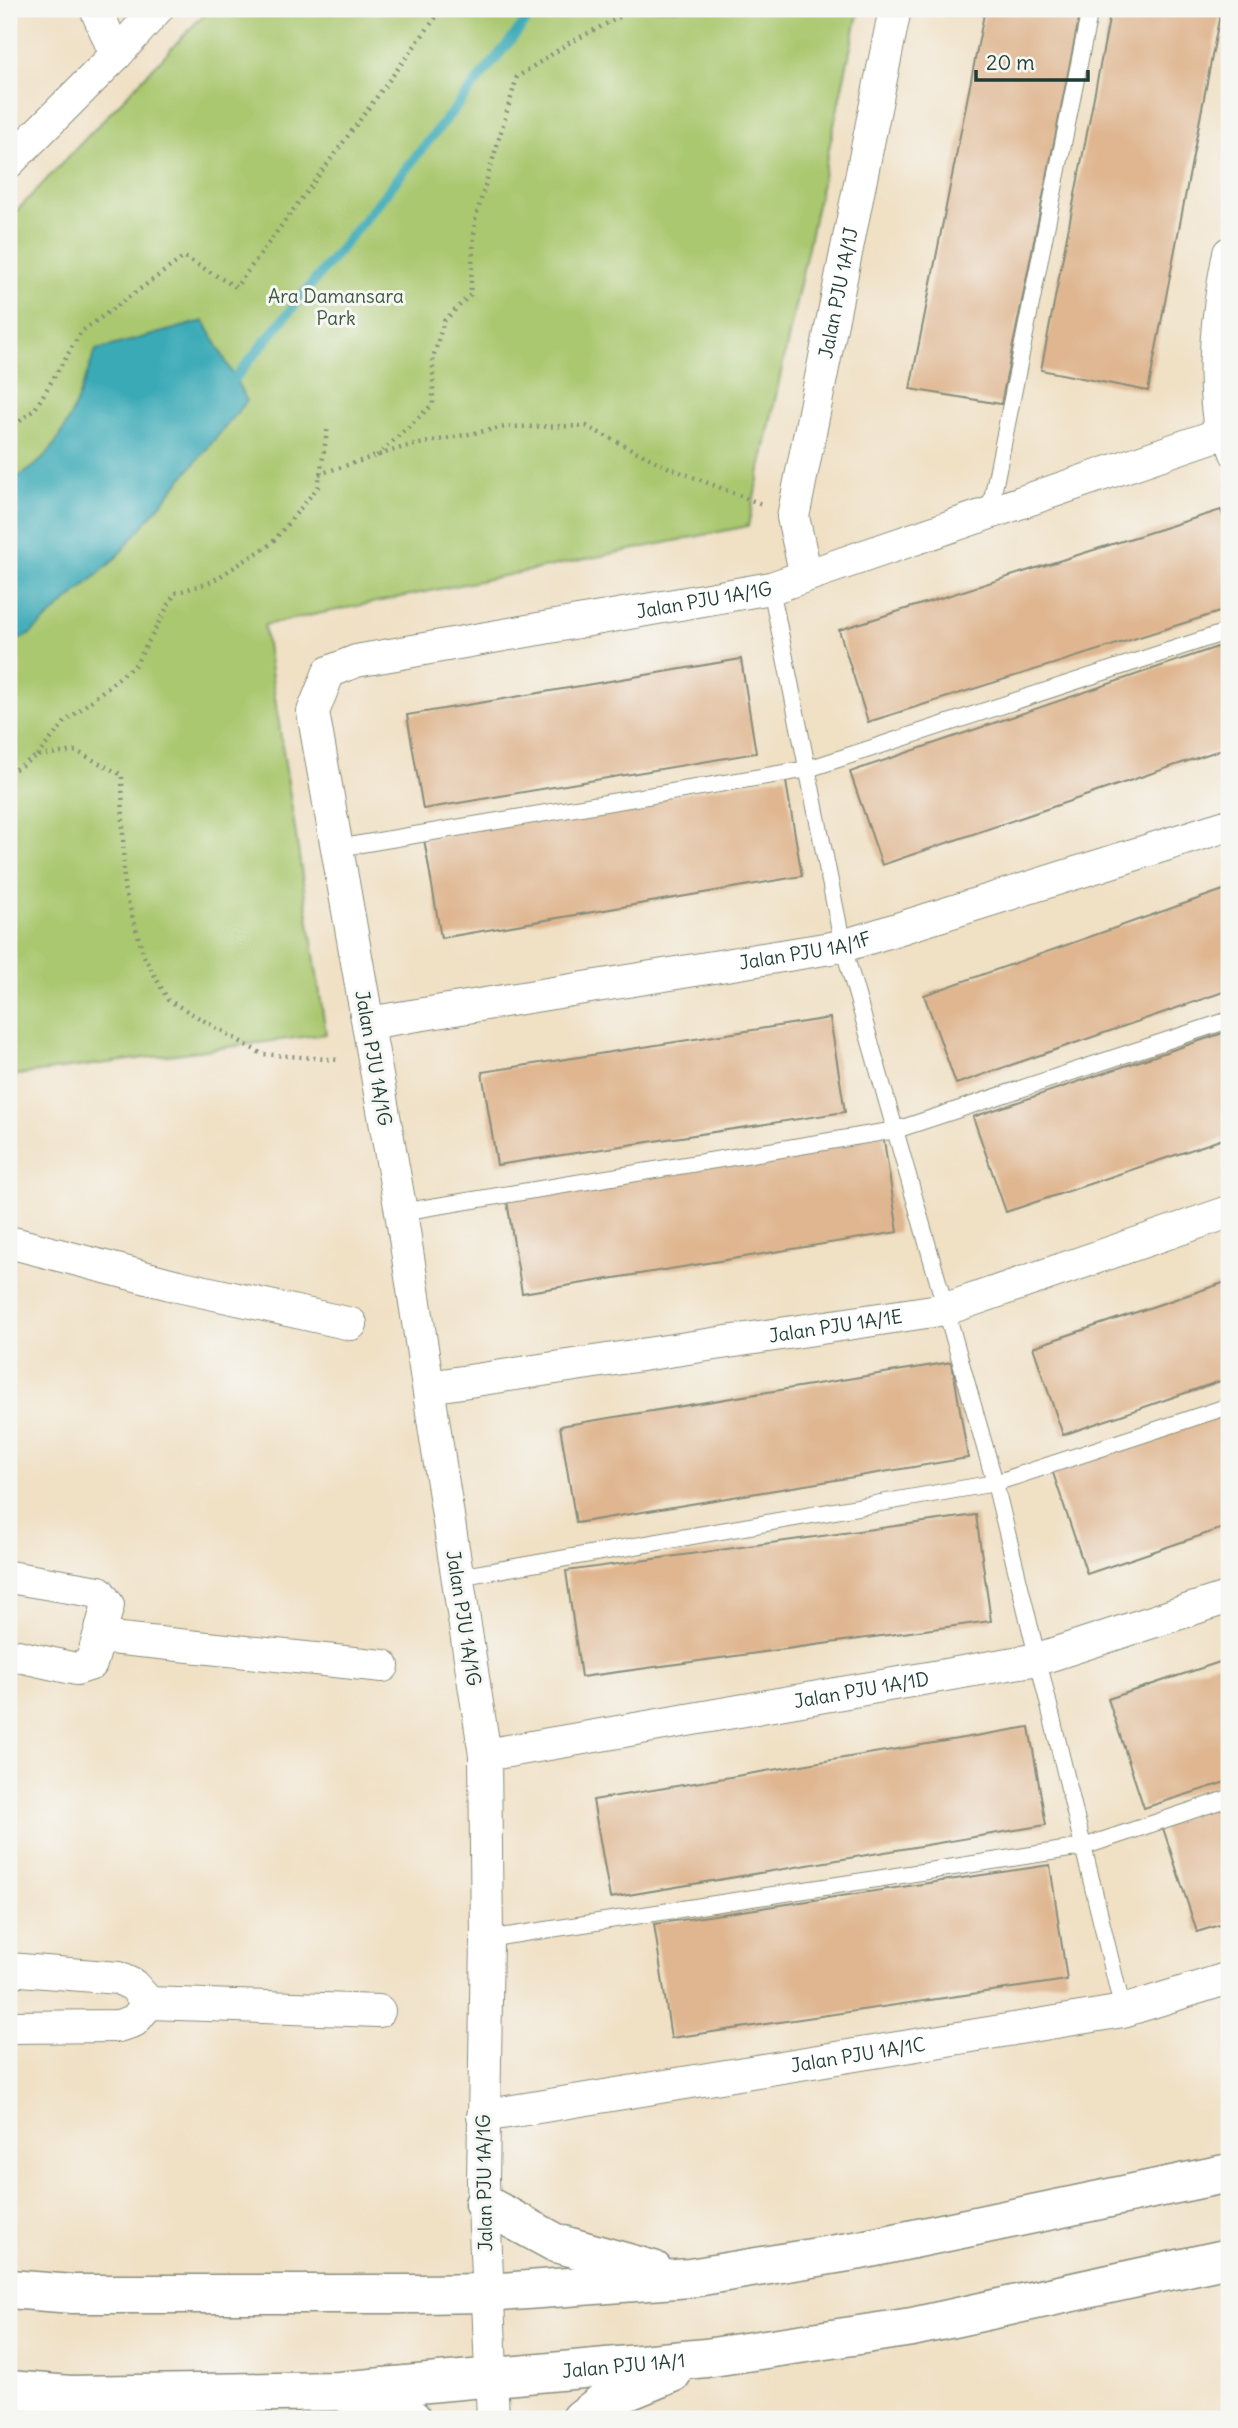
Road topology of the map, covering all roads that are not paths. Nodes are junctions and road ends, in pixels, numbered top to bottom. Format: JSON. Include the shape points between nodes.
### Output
{"nodes":[{"id":1,"x":96,"y":9,"type":"edge"},
{"id":2,"x":157,"y":9,"type":"edge"},
{"id":3,"x":895,"y":9,"type":"edge"},
{"id":4,"x":1090,"y":9,"type":"edge"},
{"id":5,"x":116,"y":55,"type":"junction"},
{"id":6,"x":9,"y":162,"type":"edge"},
{"id":7,"x":1229,"y":253,"type":"edge"},
{"id":8,"x":1226,"y":441,"type":"edge"},
{"id":9,"x":989,"y":514,"type":"junction"},
{"id":10,"x":806,"y":576,"type":"junction"},
{"id":11,"x":771,"y":588,"type":"junction"},
{"id":12,"x":1229,"y":631,"type":"edge"},
{"id":13,"x":808,"y":769,"type":"junction"},
{"id":14,"x":1229,"y":825,"type":"edge"},
{"id":15,"x":337,"y":848,"type":"junction"},
{"id":16,"x":843,"y":946,"type":"junction"},
{"id":17,"x":1229,"y":1020,"type":"edge"},
{"id":18,"x":368,"y":1023,"type":"junction"},
{"id":19,"x":896,"y":1130,"type":"junction"},
{"id":20,"x":401,"y":1212,"type":"junction"},
{"id":21,"x":1229,"y":1212,"type":"edge"},
{"id":22,"x":9,"y":1242,"type":"edge"},
{"id":23,"x":947,"y":1309,"type":"junction"},
{"id":24,"x":351,"y":1324,"type":"dead end"},
{"id":25,"x":429,"y":1387,"type":"junction"},
{"id":26,"x":1229,"y":1406,"type":"edge"},
{"id":27,"x":995,"y":1483,"type":"junction"},
{"id":28,"x":9,"y":1577,"type":"edge"},
{"id":29,"x":458,"y":1577,"type":"junction"},
{"id":30,"x":1229,"y":1597,"type":"edge"},
{"id":31,"x":101,"y":1637,"type":"junction"},
{"id":32,"x":9,"y":1654,"type":"edge"},
{"id":33,"x":1038,"y":1660,"type":"junction"},
{"id":34,"x":383,"y":1666,"type":"dead end"},
{"id":35,"x":485,"y":1755,"type":"junction"},
{"id":36,"x":1229,"y":1798,"type":"edge"},
{"id":37,"x":1083,"y":1847,"type":"junction"},
{"id":38,"x":487,"y":1939,"type":"junction"},
{"id":39,"x":9,"y":1969,"type":"edge"},
{"id":40,"x":1229,"y":1978,"type":"edge"},
{"id":41,"x":149,"y":2003,"type":"junction"},
{"id":42,"x":379,"y":2011,"type":"dead end"},
{"id":43,"x":1123,"y":2011,"type":"junction"},
{"id":44,"x":9,"y":2027,"type":"edge"},
{"id":45,"x":483,"y":2116,"type":"junction"},
{"id":46,"x":1229,"y":2173,"type":"edge"},
{"id":47,"x":484,"y":2204,"type":"junction"},
{"id":48,"x":1229,"y":2258,"type":"edge"},
{"id":49,"x":690,"y":2278,"type":"junction"},
{"id":50,"x":9,"y":2290,"type":"edge"},
{"id":51,"x":487,"y":2292,"type":"junction"},
{"id":52,"x":706,"y":2358,"type":"junction"},
{"id":53,"x":491,"y":2378,"type":"junction"},
{"id":54,"x":9,"y":2390,"type":"edge"},
{"id":55,"x":340,"y":2391,"type":"junction"},
{"id":56,"x":412,"y":2419,"type":"edge"},
{"id":57,"x":493,"y":2419,"type":"edge"},
{"id":58,"x":581,"y":2419,"type":"edge"}],
"edges":[{"from":1,"to":5,"type":"street"},
{"from":2,"to":5,"type":"street"},
{"from":3,"to":10,"type":"street","name":"Jalan PJU 1A/1J","via":[[793,517]]},
{"from":4,"to":9,"type":"lane"},
{"from":5,"to":6,"type":"street"},
{"from":7,"to":8,"type":"street","via":[[1214,396]]},
{"from":8,"to":9,"type":"street","name":"Jalan PJU 1A/1G"},
{"from":9,"to":10,"type":"street","name":"Jalan PJU 1A/1G"},
{"from":10,"to":11,"type":"street","name":"Jalan PJU 1A/1G"},
{"from":11,"to":13,"type":"lane"},
{"from":11,"to":15,"type":"street","name":"Jalan PJU 1A/1G","via":[[356,661],[330,673],[313,712]]},
{"from":12,"to":13,"type":"lane"},
{"from":13,"to":15,"type":"lane"},
{"from":13,"to":16,"type":"lane"},
{"from":14,"to":16,"type":"street","name":"Jalan PJU 1A/1F"},
{"from":15,"to":18,"type":"street","name":"Jalan PJU 1A/1G"},
{"from":16,"to":18,"type":"street","name":"Jalan PJU 1A/1F"},
{"from":16,"to":19,"type":"lane"},
{"from":17,"to":19,"type":"lane"},
{"from":18,"to":20,"type":"street","name":"Jalan PJU 1A/1G"},
{"from":19,"to":20,"type":"lane"},
{"from":19,"to":23,"type":"lane"},
{"from":20,"to":25,"type":"street","name":"Jalan PJU 1A/1G"},
{"from":21,"to":23,"type":"street","name":"Jalan PJU 1A/1E"},
{"from":22,"to":24,"type":"street"},
{"from":23,"to":25,"type":"street","name":"Jalan PJU 1A/1E"},
{"from":23,"to":27,"type":"lane"},
{"from":25,"to":29,"type":"street","name":"Jalan PJU 1A/1G"},
{"from":26,"to":27,"type":"lane"},
{"from":27,"to":29,"type":"lane"},
{"from":27,"to":33,"type":"lane"},
{"from":28,"to":31,"type":"street","via":[[99,1592],[108,1605]]},
{"from":29,"to":35,"type":"street","name":"Jalan PJU 1A/1G"},
{"from":30,"to":33,"type":"street","name":"Jalan PJU 1A/1D"},
{"from":31,"to":32,"type":"street","via":[[91,1664],[76,1669]]},
{"from":31,"to":34,"type":"street"},
{"from":33,"to":35,"type":"street","name":"Jalan PJU 1A/1D"},
{"from":33,"to":37,"type":"lane"},
{"from":35,"to":38,"type":"street","name":"Jalan PJU 1A/1G"},
{"from":36,"to":37,"type":"lane"},
{"from":37,"to":38,"type":"lane"},
{"from":37,"to":43,"type":"lane"},
{"from":38,"to":45,"type":"street","name":"Jalan PJU 1A/1G"},
{"from":39,"to":41,"type":"street","via":[[118,1978],[133,1985]]},
{"from":40,"to":43,"type":"street","name":"Jalan PJU 1A/1C"},
{"from":41,"to":42,"type":"street"},
{"from":41,"to":44,"type":"street","via":[[134,2021],[118,2026]]},
{"from":43,"to":45,"type":"street","name":"Jalan PJU 1A/1C"},
{"from":45,"to":47,"type":"street","name":"Jalan PJU 1A/1G"},
{"from":46,"to":49,"type":"main road","via":[[862,2250]]},
{"from":47,"to":49,"type":"main road","via":[[556,2243]]},
{"from":47,"to":51,"type":"street","name":"Jalan PJU 1A/1G"},
{"from":48,"to":52,"type":"main road","name":"Jalan PJU 1A/1","via":[[912,2327]]},
{"from":49,"to":51,"type":"main road"},
{"from":50,"to":51,"type":"main road","via":[[73,2294]]},
{"from":51,"to":53,"type":"street","name":"Jalan PJU 1A/1G"},
{"from":52,"to":53,"type":"main road","name":"Jalan PJU 1A/1"},
{"from":52,"to":58,"type":"main road","via":[[606,2400]]},
{"from":53,"to":55,"type":"main road","name":"Jalan PJU 1A/1"},
{"from":53,"to":57,"type":"street","name":"Jalan PJU 1A/1G"},
{"from":54,"to":55,"type":"main road","name":"Jalan PJU 1A/1","via":[[70,2395]]},
{"from":55,"to":56,"type":"main road"}]}
